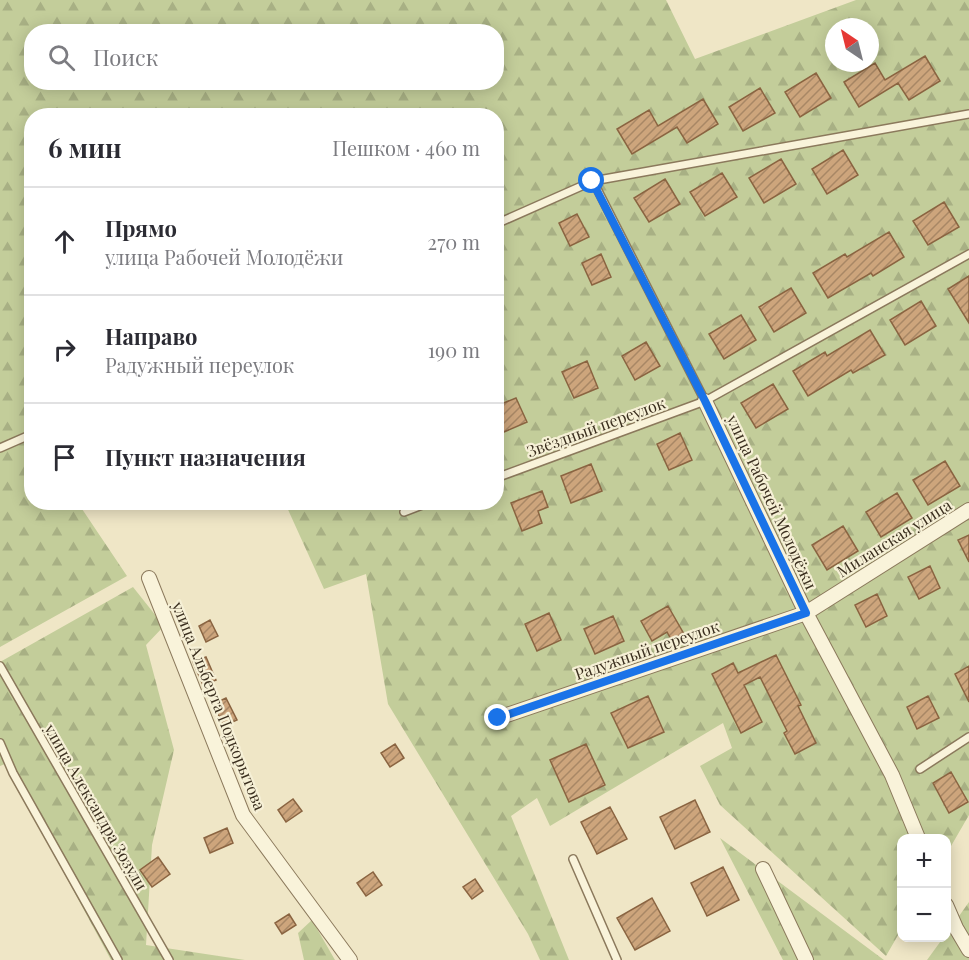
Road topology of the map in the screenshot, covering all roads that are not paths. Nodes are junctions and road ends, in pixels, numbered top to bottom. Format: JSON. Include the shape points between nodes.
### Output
{"nodes":[{"id":1,"x":969,"y":114,"type":"edge"},
{"id":2,"x":592,"y":181,"type":"junction"},
{"id":3,"x":504,"y":221,"type":"edge"},
{"id":4,"x":969,"y":254,"type":"edge"},
{"id":5,"x":705,"y":401,"type":"junction"},
{"id":6,"x":24,"y":438,"type":"edge"},
{"id":7,"x":0,"y":448,"type":"edge"},
{"id":8,"x":504,"y":475,"type":"edge"},
{"id":9,"x":409,"y":510,"type":"edge"},
{"id":10,"x":969,"y":510,"type":"edge"},
{"id":11,"x":404,"y":512,"type":"dead end"},
{"id":12,"x":148,"y":578,"type":"dead end"},
{"id":13,"x":806,"y":613,"type":"junction"},
{"id":14,"x":0,"y":666,"type":"edge"},
{"id":15,"x":498,"y":718,"type":"dead end"},
{"id":16,"x":969,"y":737,"type":"edge"},
{"id":17,"x":0,"y":743,"type":"edge"},
{"id":18,"x":920,"y":770,"type":"dead end"},
{"id":19,"x":916,"y":834,"type":"edge"},
{"id":20,"x":573,"y":859,"type":"dead end"},
{"id":21,"x":763,"y":869,"type":"dead end"},
{"id":22,"x":951,"y":916,"type":"edge"},
{"id":23,"x":969,"y":951,"type":"edge"},
{"id":24,"x":118,"y":960,"type":"edge"},
{"id":25,"x":169,"y":960,"type":"edge"},
{"id":26,"x":350,"y":960,"type":"edge"},
{"id":27,"x":617,"y":960,"type":"edge"},
{"id":28,"x":806,"y":960,"type":"edge"}],
"edges":[{"from":1,"to":2,"type":"lane"},
{"from":2,"to":3,"type":"lane"},
{"from":2,"to":5,"type":"lane","name":"улица Рабочей Молодёжи"},
{"from":4,"to":5,"type":"lane","name":"Звёздный переулок"},
{"from":5,"to":8,"type":"lane","name":"Звёздный переулок"},
{"from":5,"to":13,"type":"street","name":"улица Рабочей Молодёжи"},
{"from":6,"to":7,"type":"lane"},
{"from":9,"to":11,"type":"lane"},
{"from":10,"to":13,"type":"street","name":"Миланская улица"},
{"from":12,"to":26,"type":"street","name":"улица Альберта Подкорытова","via":[[243,815]]},
{"from":13,"to":15,"type":"street","name":"Радужный переулок"},
{"from":13,"to":19,"type":"street","name":"улица Рабочей Молодёжи","via":[[892,776]]},
{"from":14,"to":25,"type":"lane","name":"улица Александра Зозули"},
{"from":16,"to":18,"type":"lane"},
{"from":17,"to":24,"type":"lane"},
{"from":20,"to":27,"type":"lane"},
{"from":21,"to":28,"type":"street"},
{"from":22,"to":23,"type":"street"}]}
